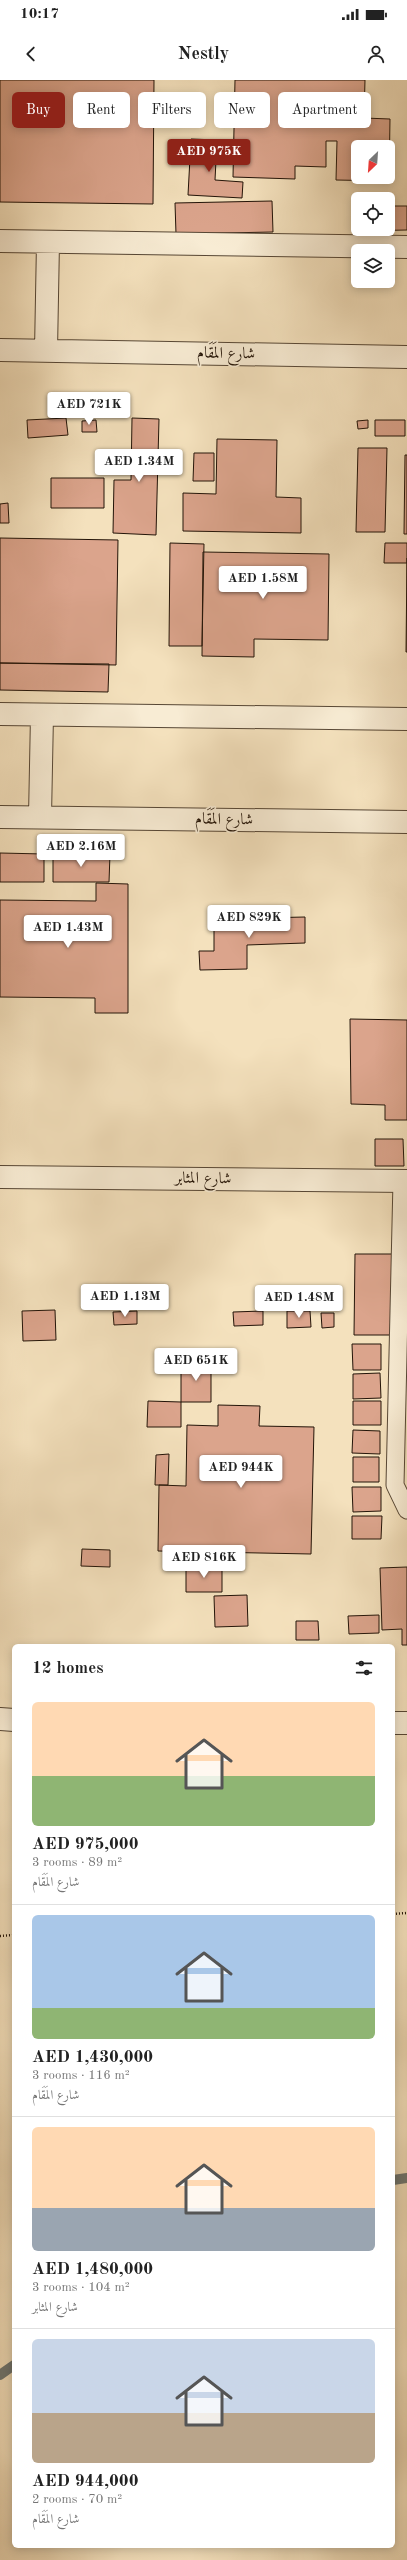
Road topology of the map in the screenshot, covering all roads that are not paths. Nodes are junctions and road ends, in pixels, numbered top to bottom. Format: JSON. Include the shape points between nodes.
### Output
{"nodes":[{"id":1,"x":0,"y":241,"type":"edge"},
{"id":2,"x":48,"y":242,"type":"junction"},
{"id":3,"x":407,"y":247,"type":"edge"},
{"id":4,"x":0,"y":350,"type":"edge"},
{"id":5,"x":46,"y":351,"type":"junction"},
{"id":6,"x":407,"y":357,"type":"edge"},
{"id":7,"x":0,"y":714,"type":"edge"},
{"id":8,"x":42,"y":715,"type":"junction"},
{"id":9,"x":407,"y":719,"type":"edge"},
{"id":10,"x":0,"y":817,"type":"edge"},
{"id":11,"x":40,"y":817,"type":"junction"},
{"id":12,"x":407,"y":822,"type":"edge"},
{"id":13,"x":0,"y":1176,"type":"edge"},
{"id":14,"x":404,"y":1181,"type":"edge"},
{"id":15,"x":407,"y":1510,"type":"edge"},
{"id":16,"x":0,"y":1719,"type":"edge"},
{"id":17,"x":12,"y":1720,"type":"edge"},
{"id":18,"x":395,"y":1723,"type":"edge"},
{"id":19,"x":407,"y":1723,"type":"edge"}],
"edges":[{"from":1,"to":2,"type":"street"},
{"from":2,"to":3,"type":"street"},
{"from":2,"to":5,"type":"street"},
{"from":4,"to":5,"type":"street","name":"شارع المَقَام"},
{"from":5,"to":6,"type":"street","name":"شارع المَقَام"},
{"from":7,"to":8,"type":"street"},
{"from":8,"to":9,"type":"street"},
{"from":8,"to":11,"type":"street"},
{"from":10,"to":11,"type":"street","name":"شارع المَقَام"},
{"from":11,"to":12,"type":"street","name":"شارع المَقَام"},
{"from":13,"to":14,"type":"street","name":"شارع المثابر"},
{"from":14,"to":15,"type":"lane","via":[[395,1485]]},
{"from":16,"to":17,"type":"street"},
{"from":18,"to":19,"type":"street"}]}
